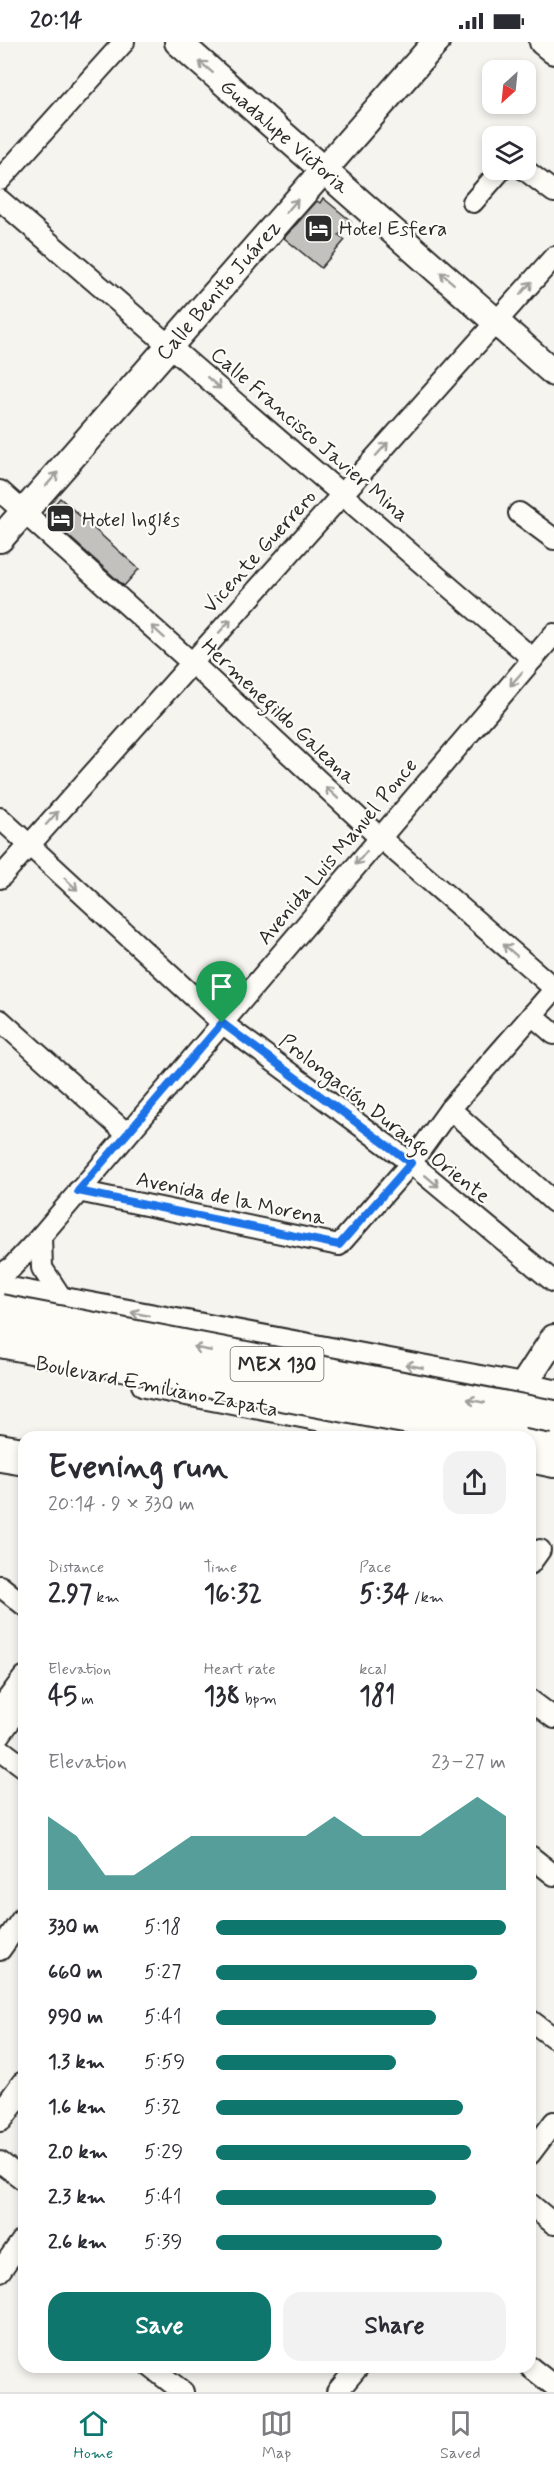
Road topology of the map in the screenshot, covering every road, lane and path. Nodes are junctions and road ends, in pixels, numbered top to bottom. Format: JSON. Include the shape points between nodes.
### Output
{"nodes":[{"id":1,"x":123,"y":42,"type":"edge"},
{"id":2,"x":178,"y":42,"type":"edge"},
{"id":3,"x":436,"y":42,"type":"edge"},
{"id":4,"x":543,"y":42,"type":"edge"},
{"id":5,"x":554,"y":51,"type":"edge"},
{"id":6,"x":324,"y":171,"type":"junction"},
{"id":7,"x":536,"y":178,"type":"edge"},
{"id":8,"x":0,"y":180,"type":"edge"},
{"id":9,"x":492,"y":180,"type":"edge"},
{"id":10,"x":554,"y":192,"type":"edge"},
{"id":11,"x":0,"y":200,"type":"edge"},
{"id":12,"x":473,"y":202,"type":"dead end"},
{"id":13,"x":554,"y":257,"type":"edge"},
{"id":14,"x":496,"y":321,"type":"junction"},
{"id":15,"x":170,"y":345,"type":"junction"},
{"id":16,"x":554,"y":373,"type":"edge"},
{"id":17,"x":0,"y":491,"type":"edge"},
{"id":18,"x":342,"y":494,"type":"junction"},
{"id":19,"x":24,"y":512,"type":"junction"},
{"id":20,"x":519,"y":513,"type":"dead end"},
{"id":21,"x":0,"y":539,"type":"edge"},
{"id":22,"x":554,"y":539,"type":"edge"},
{"id":23,"x":554,"y":634,"type":"edge"},
{"id":24,"x":533,"y":659,"type":"junction"},
{"id":25,"x":192,"y":663,"type":"junction"},
{"id":26,"x":0,"y":818,"type":"edge"},
{"id":27,"x":379,"y":837,"type":"junction"},
{"id":28,"x":28,"y":845,"type":"junction"},
{"id":29,"x":0,"y":878,"type":"edge"},
{"id":30,"x":554,"y":989,"type":"edge"},
{"id":31,"x":532,"y":1015,"type":"junction"},
{"id":32,"x":0,"y":1020,"type":"edge"},
{"id":33,"x":222,"y":1023,"type":"junction"},
{"id":34,"x":554,"y":1034,"type":"edge"},
{"id":35,"x":450,"y":1109,"type":"junction"},
{"id":36,"x":127,"y":1134,"type":"junction"},
{"id":37,"x":411,"y":1163,"type":"junction"},
{"id":38,"x":78,"y":1191,"type":"junction"},
{"id":39,"x":554,"y":1202,"type":"edge"},
{"id":40,"x":41,"y":1236,"type":"junction"},
{"id":41,"x":0,"y":1275,"type":"edge"},
{"id":42,"x":554,"y":1282,"type":"edge"},
{"id":43,"x":0,"y":1289,"type":"edge"},
{"id":44,"x":63,"y":1300,"type":"junction"},
{"id":45,"x":0,"y":1311,"type":"edge"},
{"id":46,"x":554,"y":1338,"type":"edge"},
{"id":47,"x":0,"y":1341,"type":"edge"},
{"id":48,"x":0,"y":1356,"type":"edge"},
{"id":49,"x":522,"y":1386,"type":"junction"},
{"id":50,"x":553,"y":1397,"type":"edge"},
{"id":51,"x":389,"y":1431,"type":"edge"},
{"id":52,"x":481,"y":1431,"type":"edge"},
{"id":53,"x":494,"y":1431,"type":"edge"},
{"id":54,"x":519,"y":1431,"type":"edge"},
{"id":55,"x":536,"y":1441,"type":"edge"},
{"id":56,"x":0,"y":1444,"type":"edge"},
{"id":57,"x":554,"y":1445,"type":"edge"},
{"id":58,"x":18,"y":1447,"type":"edge"},
{"id":59,"x":536,"y":1460,"type":"edge"},
{"id":60,"x":0,"y":1461,"type":"edge"},
{"id":61,"x":18,"y":1464,"type":"edge"},
{"id":62,"x":554,"y":1464,"type":"edge"},
{"id":63,"x":0,"y":1586,"type":"edge"},
{"id":64,"x":18,"y":1600,"type":"edge"},
{"id":65,"x":18,"y":1685,"type":"edge"},
{"id":66,"x":536,"y":1704,"type":"edge"},
{"id":67,"x":0,"y":1709,"type":"edge"},
{"id":68,"x":18,"y":1710,"type":"edge"},
{"id":69,"x":554,"y":1718,"type":"edge"},
{"id":70,"x":0,"y":1735,"type":"edge"},
{"id":71,"x":0,"y":1749,"type":"edge"},
{"id":72,"x":18,"y":1762,"type":"edge"},
{"id":73,"x":536,"y":1861,"type":"edge"},
{"id":74,"x":554,"y":1875,"type":"edge"},
{"id":75,"x":18,"y":1924,"type":"edge"},
{"id":76,"x":0,"y":1950,"type":"edge"},
{"id":77,"x":536,"y":2024,"type":"edge"},
{"id":78,"x":554,"y":2038,"type":"edge"},
{"id":79,"x":18,"y":2093,"type":"edge"},
{"id":80,"x":0,"y":2118,"type":"edge"},
{"id":81,"x":554,"y":2122,"type":"edge"},
{"id":82,"x":536,"y":2146,"type":"edge"},
{"id":83,"x":0,"y":2162,"type":"edge"},
{"id":84,"x":18,"y":2176,"type":"edge"},
{"id":85,"x":536,"y":2209,"type":"edge"},
{"id":86,"x":554,"y":2224,"type":"edge"},
{"id":87,"x":18,"y":2250,"type":"edge"},
{"id":88,"x":11,"y":2265,"type":"edge"},
{"id":89,"x":536,"y":2372,"type":"edge"},
{"id":90,"x":159,"y":2373,"type":"edge"},
{"id":91,"x":353,"y":2373,"type":"edge"},
{"id":92,"x":554,"y":2386,"type":"edge"},
{"id":93,"x":183,"y":2392,"type":"edge"},
{"id":94,"x":337,"y":2392,"type":"edge"}],
"edges":[{"from":1,"to":8,"type":"street"},
{"from":6,"to":2,"type":"street","name":"Guadalupe Victoria","one_way":true},
{"from":3,"to":6,"type":"street","name":"Calle Benito Juárez"},
{"from":4,"to":5,"type":"street"},
{"from":14,"to":6,"type":"street","name":"Guadalupe Victoria","one_way":true},
{"from":15,"to":6,"type":"street","name":"Calle Benito Juárez","one_way":true},
{"from":7,"to":10,"type":"street"},
{"from":9,"to":12,"type":"street"},
{"from":11,"to":15,"type":"street","name":"Calle Francisco Javier Mina"},
{"from":14,"to":13,"type":"street","name":"Vicente Guerrero","one_way":true},
{"from":14,"to":16,"type":"street","name":"Guadalupe Victoria"},
{"from":18,"to":14,"type":"street","name":"Vicente Guerrero","one_way":true},
{"from":15,"to":18,"type":"street","name":"Calle Francisco Javier Mina","one_way":true},
{"from":19,"to":15,"type":"street","name":"Calle Benito Juárez","one_way":true},
{"from":17,"to":19,"type":"street","name":"Hermenegildo Galeana"},
{"from":18,"to":24,"type":"street","name":"Calle Francisco Javier Mina"},
{"from":25,"to":18,"type":"street","name":"Vicente Guerrero","one_way":true},
{"from":19,"to":21,"type":"street","name":"Calle Benito Juárez"},
{"from":25,"to":19,"type":"street","name":"Hermenegildo Galeana","one_way":true},
{"from":20,"to":22,"type":"street"},
{"from":23,"to":24,"type":"street","name":"Avenida Luis Manuel Ponce"},
{"from":24,"to":27,"type":"street","name":"Avenida Luis Manuel Ponce","one_way":true},
{"from":27,"to":25,"type":"street","name":"Hermenegildo Galeana","one_way":true},
{"from":28,"to":25,"type":"street","name":"Vicente Guerrero","one_way":true},
{"from":26,"to":28,"type":"street","name":"Prolongación Durango Oriente"},
{"from":30,"to":27,"type":"street","name":"Hermenegildo Galeana","one_way":true},
{"from":27,"to":33,"type":"street","name":"Avenida Luis Manuel Ponce","one_way":true},
{"from":28,"to":29,"type":"street","name":"Vicente Guerrero"},
{"from":28,"to":33,"type":"street","name":"Prolongación Durango Oriente","one_way":true},
{"from":30,"to":31,"type":"street"},
{"from":31,"to":34,"type":"street"},
{"from":31,"to":35,"type":"street"},
{"from":32,"to":36,"type":"street"},
{"from":33,"to":36,"type":"street","name":"Avenida Luis Manuel Ponce"},
{"from":33,"to":37,"type":"street","name":"Prolongación Durango Oriente"},
{"from":35,"to":37,"type":"street"},
{"from":35,"to":39,"type":"street"},
{"from":36,"to":38,"type":"street","name":"Avenida Luis Manuel Ponce"},
{"from":37,"to":38,"type":"street","name":"Avenida de la Morena","via":[[339,1245]]},
{"from":37,"to":42,"type":"street","name":"Prolongación Durango Oriente","one_way":true},
{"from":38,"to":40,"type":"street","name":"Avenida Luis Manuel Ponce"},
{"from":40,"to":41,"type":"street","name":"Avenida Luis Manuel Ponce"},
{"from":40,"to":44,"type":"street","via":[[42,1268]]},
{"from":43,"to":44,"type":"street"},
{"from":49,"to":44,"type":"street","one_way":true},
{"from":50,"to":45,"type":"main road","name":"Boulevard Emiliano Zapata","number":"MEX 130","one_way":true,"bridge":true},
{"from":46,"to":49,"type":"street"},
{"from":47,"to":52,"type":"main road","name":"Boulevard Emiliano Zapata","number":"MEX 130","bridge":true},
{"from":48,"to":51,"type":"street","name":"Boulevard Emiliano Zapata"},
{"from":49,"to":50,"type":"street"},
{"from":49,"to":53,"type":"street"},
{"from":50,"to":54,"type":"street"},
{"from":55,"to":57,"type":"main road"},
{"from":56,"to":58,"type":"street"},
{"from":59,"to":62,"type":"street"},
{"from":60,"to":61,"type":"street"},
{"from":63,"to":64,"type":"street"},
{"from":65,"to":67,"type":"street"},
{"from":66,"to":69,"type":"street"},
{"from":68,"to":70,"type":"street"},
{"from":71,"to":72,"type":"street"},
{"from":73,"to":74,"type":"street"},
{"from":75,"to":76,"type":"street"},
{"from":77,"to":78,"type":"street"},
{"from":79,"to":80,"type":"street"},
{"from":81,"to":82,"type":"street"},
{"from":83,"to":84,"type":"street"},
{"from":85,"to":86,"type":"street"},
{"from":87,"to":88,"type":"street"},
{"from":89,"to":92,"type":"street"},
{"from":90,"to":93,"type":"street"},
{"from":91,"to":94,"type":"street"}]}
